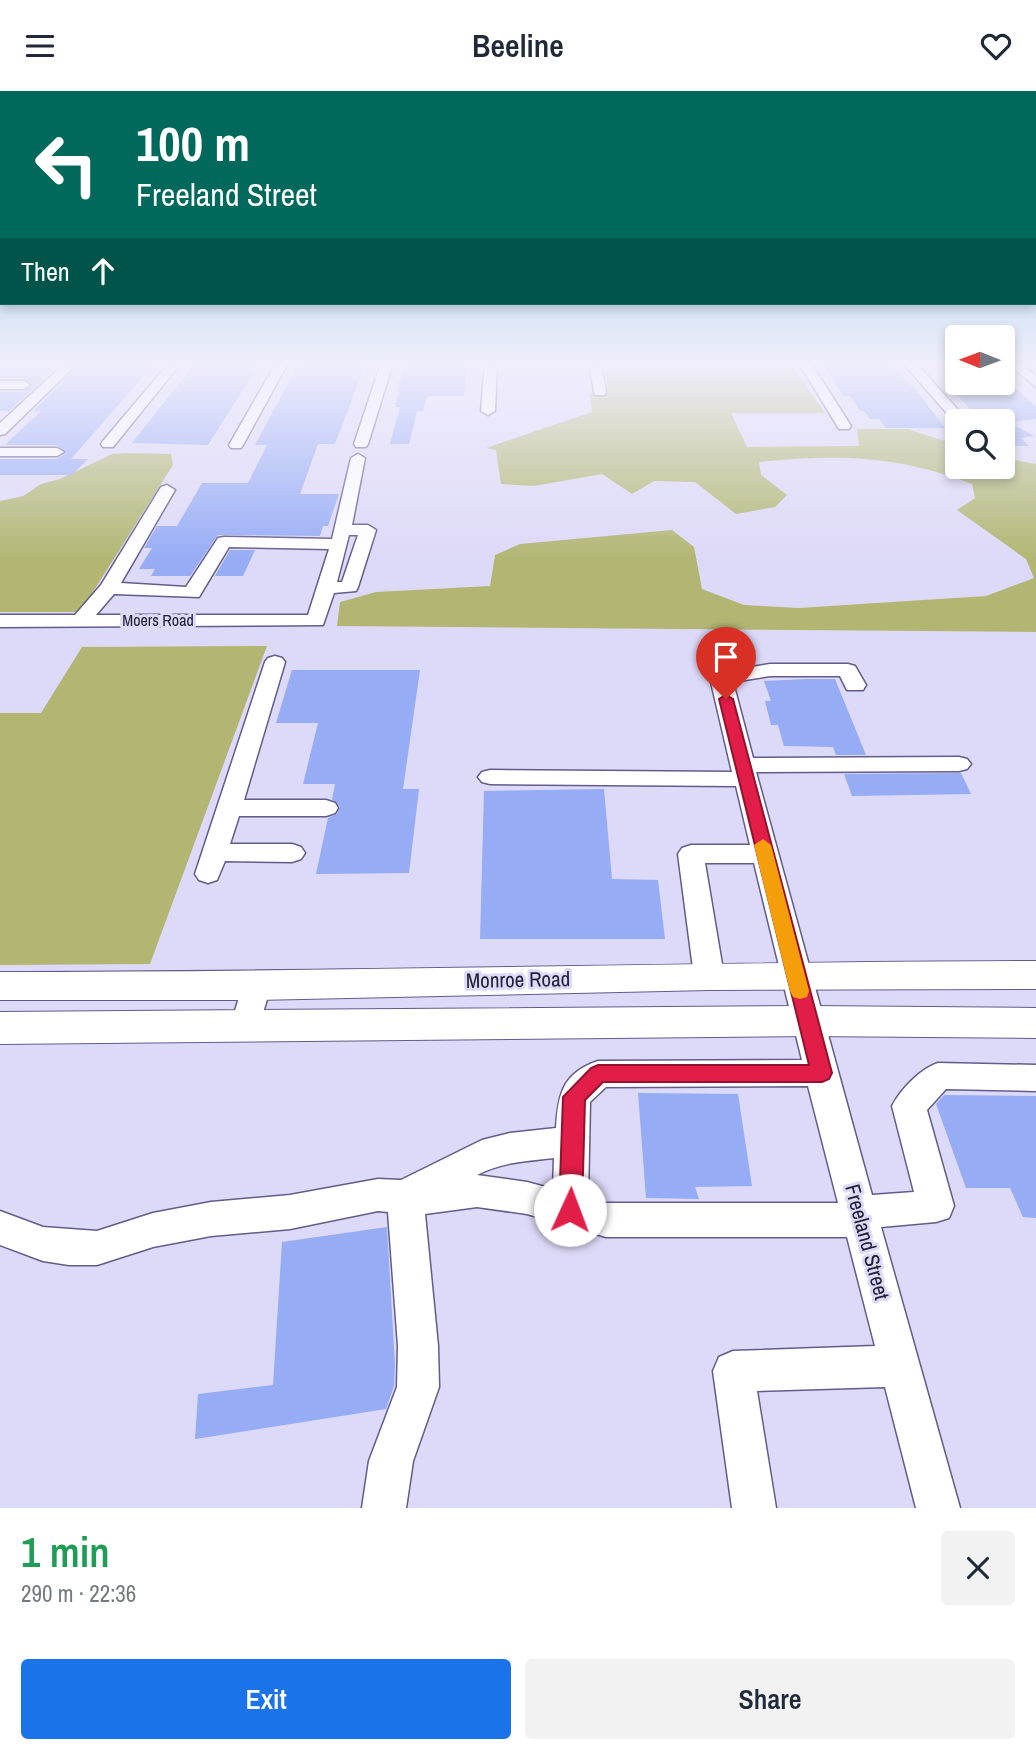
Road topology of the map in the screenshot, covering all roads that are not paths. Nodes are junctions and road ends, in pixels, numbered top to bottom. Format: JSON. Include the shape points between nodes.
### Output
{"nodes":[{"id":1,"x":120,"y":429,"type":"edge"},
{"id":2,"x":245,"y":429,"type":"edge"},
{"id":3,"x":367,"y":429,"type":"edge"},
{"id":4,"x":108,"y":444,"type":"dead end"},
{"id":5,"x":236,"y":445,"type":"dead end"},
{"id":6,"x":0,"y":452,"type":"edge"},
{"id":7,"x":57,"y":452,"type":"dead end"},
{"id":8,"x":167,"y":490,"type":"dead end"},
{"id":9,"x":341,"y":537,"type":"junction"},
{"id":10,"x":109,"y":588,"type":"junction"},
{"id":11,"x":327,"y":588,"type":"junction"},
{"id":12,"x":81,"y":620,"type":"junction"},
{"id":13,"x":0,"y":621,"type":"edge"},
{"id":14,"x":275,"y":662,"type":"dead end"},
{"id":15,"x":855,"y":685,"type":"dead end"},
{"id":16,"x":959,"y":764,"type":"dead end"},
{"id":17,"x":744,"y":772,"type":"junction"},
{"id":18,"x":490,"y":777,"type":"dead end"},
{"id":19,"x":229,"y":808,"type":"junction"},
{"id":20,"x":326,"y":808,"type":"dead end"},
{"id":21,"x":292,"y":853,"type":"dead end"},
{"id":22,"x":765,"y":854,"type":"junction"},
{"id":23,"x":795,"y":975,"type":"junction"},
{"id":24,"x":1036,"y":975,"type":"edge"},
{"id":25,"x":709,"y":976,"type":"junction"},
{"id":26,"x":0,"y":986,"type":"edge"},
{"id":27,"x":256,"y":986,"type":"junction"},
{"id":28,"x":808,"y":1021,"type":"junction"},
{"id":29,"x":1036,"y":1023,"type":"edge"},
{"id":30,"x":245,"y":1027,"type":"junction"},
{"id":31,"x":0,"y":1028,"type":"edge"},
{"id":32,"x":822,"y":1073,"type":"junction"},
{"id":33,"x":1036,"y":1078,"type":"edge"},
{"id":34,"x":573,"y":1141,"type":"junction"},
{"id":35,"x":405,"y":1196,"type":"junction"},
{"id":36,"x":570,"y":1210,"type":"junction"},
{"id":37,"x":860,"y":1216,"type":"junction"},
{"id":38,"x":0,"y":1228,"type":"edge"},
{"id":39,"x":900,"y":1366,"type":"junction"},
{"id":40,"x":384,"y":1508,"type":"edge"},
{"id":41,"x":754,"y":1508,"type":"edge"},
{"id":42,"x":938,"y":1508,"type":"edge"}],
"edges":[{"from":1,"to":4,"type":"street"},
{"from":2,"to":5,"type":"street"},
{"from":3,"to":9,"type":"street"},
{"from":6,"to":7,"type":"street"},
{"from":8,"to":10,"type":"street"},
{"from":9,"to":10,"type":"street","via":[[224,542],[192,593]]},
{"from":9,"to":11,"type":"street"},
{"from":9,"to":11,"type":"street","via":[[368,530],[349,587]]},
{"from":10,"to":12,"type":"street"},
{"from":11,"to":12,"type":"street","name":"Moers Road","via":[[316,621]]},
{"from":12,"to":13,"type":"street","name":"Moers Road"},
{"from":14,"to":19,"type":"street"},
{"from":15,"to":17,"type":"street","name":"Freeland Street","via":[[848,670],[770,670],[721,678]]},
{"from":16,"to":17,"type":"street"},
{"from":17,"to":18,"type":"street"},
{"from":17,"to":22,"type":"street","name":"Freeland Street"},
{"from":19,"to":20,"type":"street"},
{"from":19,"to":21,"type":"street","via":[[211,863]]},
{"from":22,"to":23,"type":"street","name":"Freeland Street"},
{"from":22,"to":25,"type":"street","via":[[691,854]]},
{"from":23,"to":24,"type":"main road","name":"Monroe Road"},
{"from":23,"to":25,"type":"main road","name":"Monroe Road"},
{"from":23,"to":28,"type":"street","name":"Freeland Street"},
{"from":25,"to":27,"type":"main road","name":"Monroe Road"},
{"from":26,"to":27,"type":"main road","name":"Monroe Road"},
{"from":27,"to":30,"type":"street"},
{"from":28,"to":29,"type":"main road"},
{"from":28,"to":30,"type":"main road"},
{"from":28,"to":32,"type":"street","name":"Freeland Street"},
{"from":30,"to":31,"type":"main road"},
{"from":32,"to":34,"type":"street","via":[[598,1074],[574,1097]]},
{"from":32,"to":37,"type":"street","name":"Freeland Street"},
{"from":33,"to":37,"type":"street","via":[[938,1076],[909,1106],[936,1206]]},
{"from":34,"to":35,"type":"street","via":[[482,1155]]},
{"from":34,"to":36,"type":"street"},
{"from":35,"to":36,"type":"street","via":[[434,1198],[477,1191]]},
{"from":35,"to":38,"type":"street","via":[[378,1195],[290,1212],[211,1219],[153,1230],[97,1248],[43,1244]]},
{"from":35,"to":40,"type":"street","via":[[418,1387],[391,1461]]},
{"from":36,"to":37,"type":"street","via":[[606,1220]]},
{"from":37,"to":39,"type":"street","name":"Freeland Street"},
{"from":39,"to":41,"type":"street","via":[[733,1371]]},
{"from":39,"to":42,"type":"street","name":"Freeland Street"}]}
